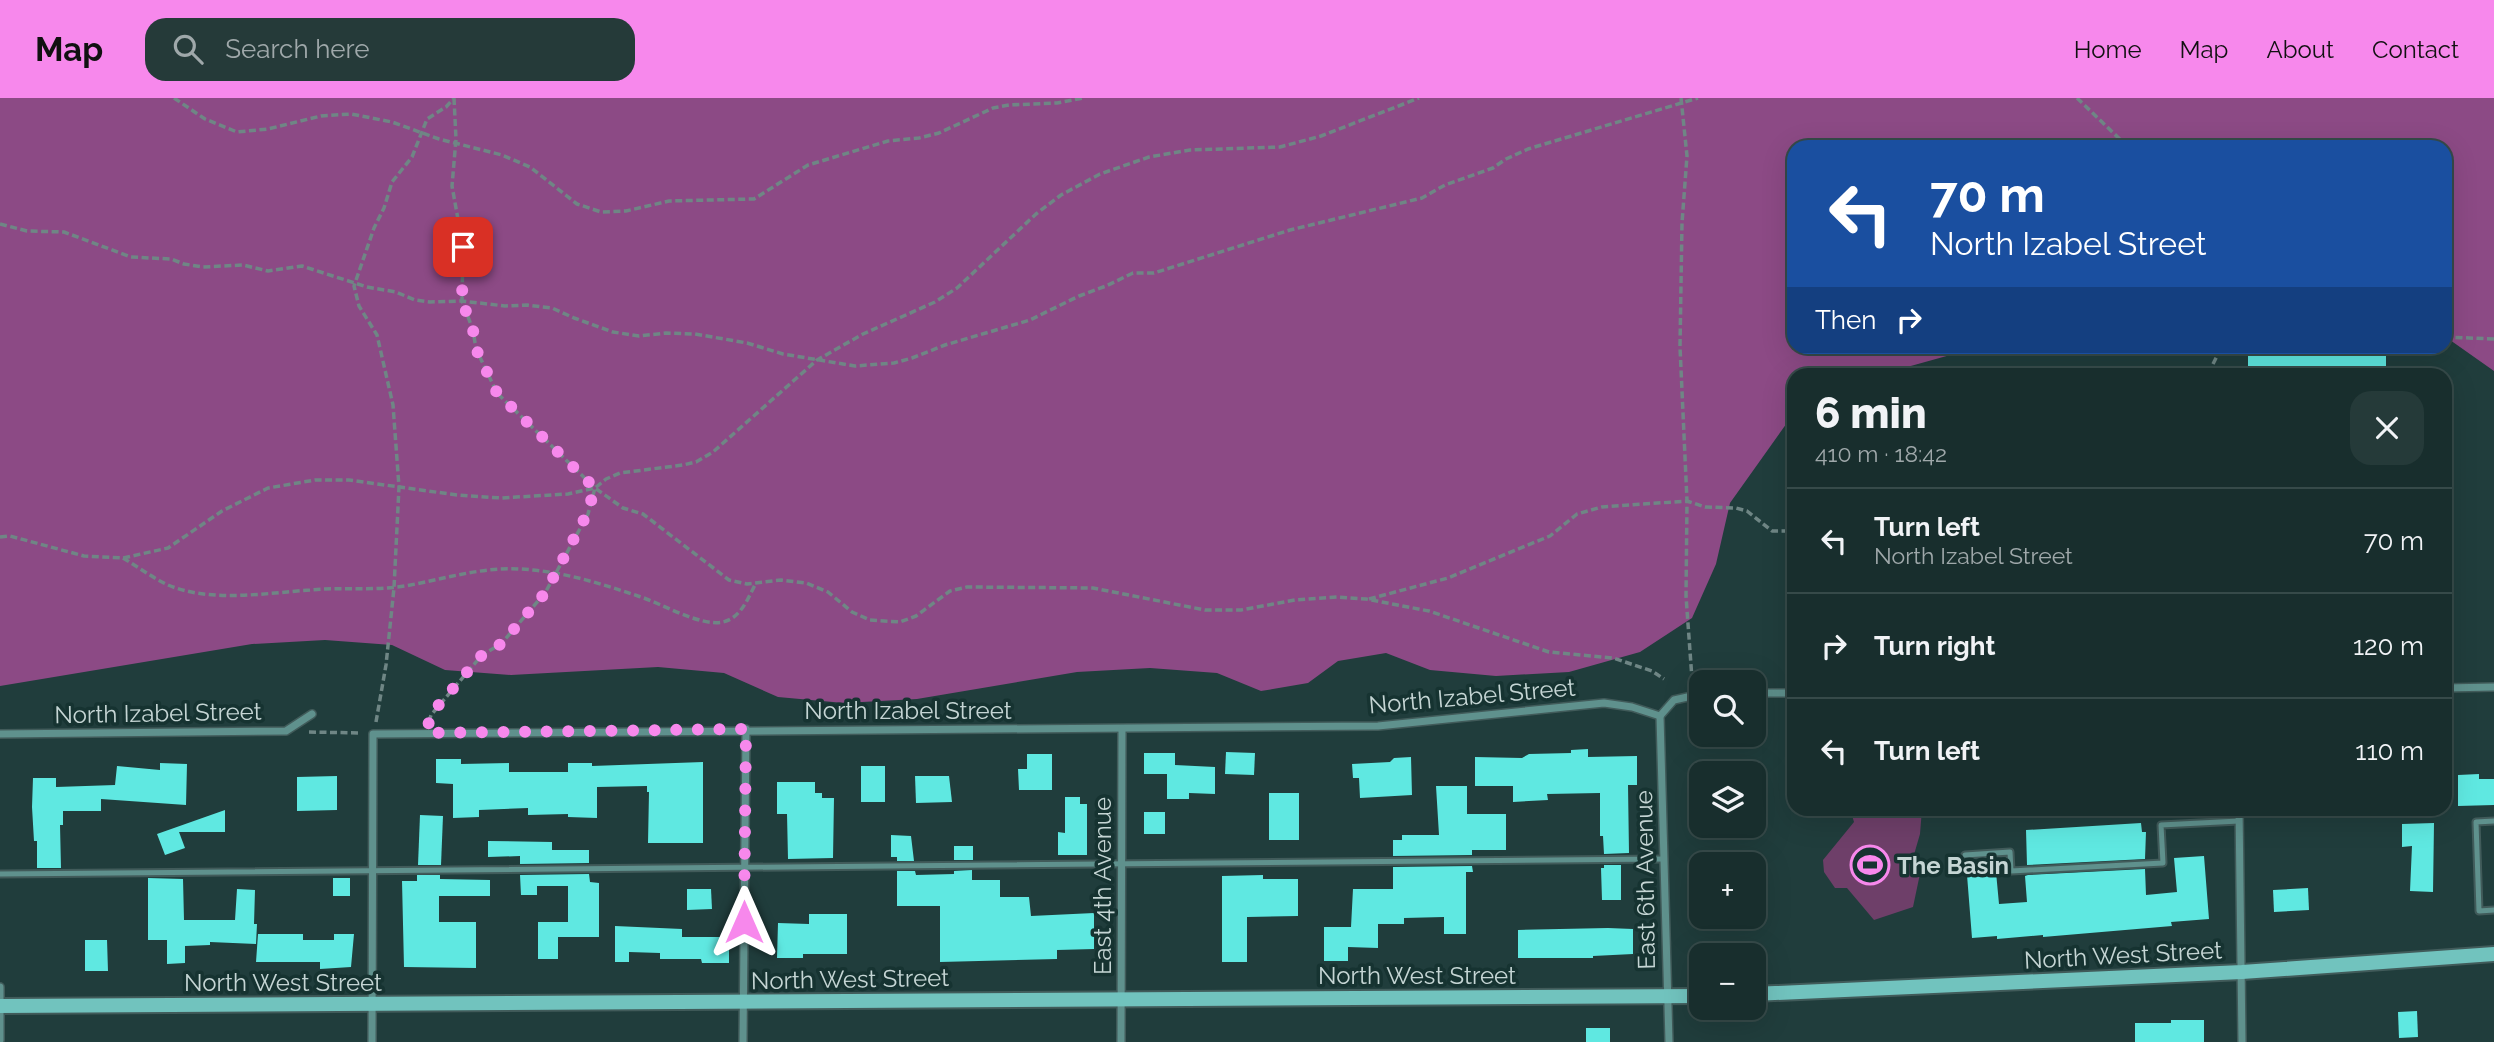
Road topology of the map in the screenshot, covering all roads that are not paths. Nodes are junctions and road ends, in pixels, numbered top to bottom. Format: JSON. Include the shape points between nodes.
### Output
{"nodes":[{"id":1,"x":2494,"y":687,"type":"edge"},
{"id":2,"x":2452,"y":688,"type":"edge"},
{"id":3,"x":1787,"y":693,"type":"edge"},
{"id":4,"x":1766,"y":694,"type":"edge"},
{"id":5,"x":1689,"y":697,"type":"edge"},
{"id":6,"x":313,"y":714,"type":"dead end"},
{"id":7,"x":1660,"y":716,"type":"junction"},
{"id":8,"x":746,"y":729,"type":"junction"},
{"id":9,"x":1122,"y":729,"type":"junction"},
{"id":10,"x":0,"y":734,"type":"edge"},
{"id":11,"x":2239,"y":816,"type":"edge"},
{"id":12,"x":2239,"y":821,"type":"junction"},
{"id":13,"x":2494,"y":821,"type":"edge"},
{"id":14,"x":1965,"y":855,"type":"dead end"},
{"id":15,"x":1664,"y":859,"type":"junction"},
{"id":16,"x":1121,"y":864,"type":"junction"},
{"id":17,"x":744,"y":868,"type":"junction"},
{"id":18,"x":373,"y":871,"type":"junction"},
{"id":19,"x":0,"y":874,"type":"edge"},
{"id":20,"x":2494,"y":910,"type":"edge"},
{"id":21,"x":2494,"y":954,"type":"edge"},
{"id":22,"x":2242,"y":972,"type":"junction"},
{"id":23,"x":0,"y":988,"type":"edge"},
{"id":24,"x":1766,"y":993,"type":"edge"},
{"id":25,"x":1689,"y":996,"type":"edge"},
{"id":26,"x":1668,"y":997,"type":"junction"},
{"id":27,"x":1121,"y":998,"type":"junction"},
{"id":28,"x":743,"y":1003,"type":"junction"},
{"id":29,"x":372,"y":1004,"type":"junction"},
{"id":30,"x":0,"y":1006,"type":"edge"},
{"id":31,"x":0,"y":1040,"type":"edge"},
{"id":32,"x":372,"y":1042,"type":"edge"},
{"id":33,"x":743,"y":1042,"type":"edge"},
{"id":34,"x":1121,"y":1042,"type":"edge"},
{"id":35,"x":1668,"y":1042,"type":"edge"},
{"id":36,"x":2242,"y":1042,"type":"edge"}],
"edges":[{"from":1,"to":2,"type":"street"},
{"from":3,"to":4,"type":"street"},
{"from":5,"to":7,"type":"street","via":[[1674,700]]},
{"from":6,"to":10,"type":"street","name":"North Izabel Street","via":[[286,731]]},
{"from":7,"to":9,"type":"street","name":"North Izabel Street","via":[[1604,703],[1378,726]]},
{"from":7,"to":15,"type":"street","name":"East 6th Avenue"},
{"from":8,"to":9,"type":"street","name":"North Izabel Street"},
{"from":8,"to":17,"type":"street"},
{"from":8,"to":18,"type":"street","name":"North Izabel Street","via":[[373,734]]},
{"from":9,"to":16,"type":"street","name":"East 4th Avenue"},
{"from":11,"to":12,"type":"street"},
{"from":12,"to":14,"type":"lane","via":[[2161,825],[2163,863],[2011,871],[2010,852]]},
{"from":12,"to":22,"type":"street"},
{"from":13,"to":20,"type":"lane","via":[[2476,822],[2479,911]]},
{"from":15,"to":16,"type":"lane"},
{"from":15,"to":26,"type":"street","name":"East 6th Avenue"},
{"from":16,"to":17,"type":"lane"},
{"from":16,"to":27,"type":"street","name":"East 4th Avenue"},
{"from":17,"to":18,"type":"lane"},
{"from":17,"to":28,"type":"street"},
{"from":18,"to":19,"type":"lane"},
{"from":18,"to":29,"type":"street"},
{"from":21,"to":22,"type":"street","name":"North West Street"},
{"from":22,"to":24,"type":"street","name":"North West Street"},
{"from":22,"to":36,"type":"street"},
{"from":23,"to":30,"type":"street"},
{"from":25,"to":26,"type":"street","name":"North West Street"},
{"from":26,"to":27,"type":"street","name":"North West Street"},
{"from":26,"to":35,"type":"street","name":"East 6th Avenue"},
{"from":27,"to":28,"type":"street","name":"North West Street"},
{"from":27,"to":34,"type":"street","name":"East 4th Avenue"},
{"from":28,"to":29,"type":"street","name":"North West Street"},
{"from":28,"to":33,"type":"street"},
{"from":29,"to":30,"type":"street","name":"North West Street"},
{"from":29,"to":32,"type":"street"},
{"from":30,"to":31,"type":"street"}]}
